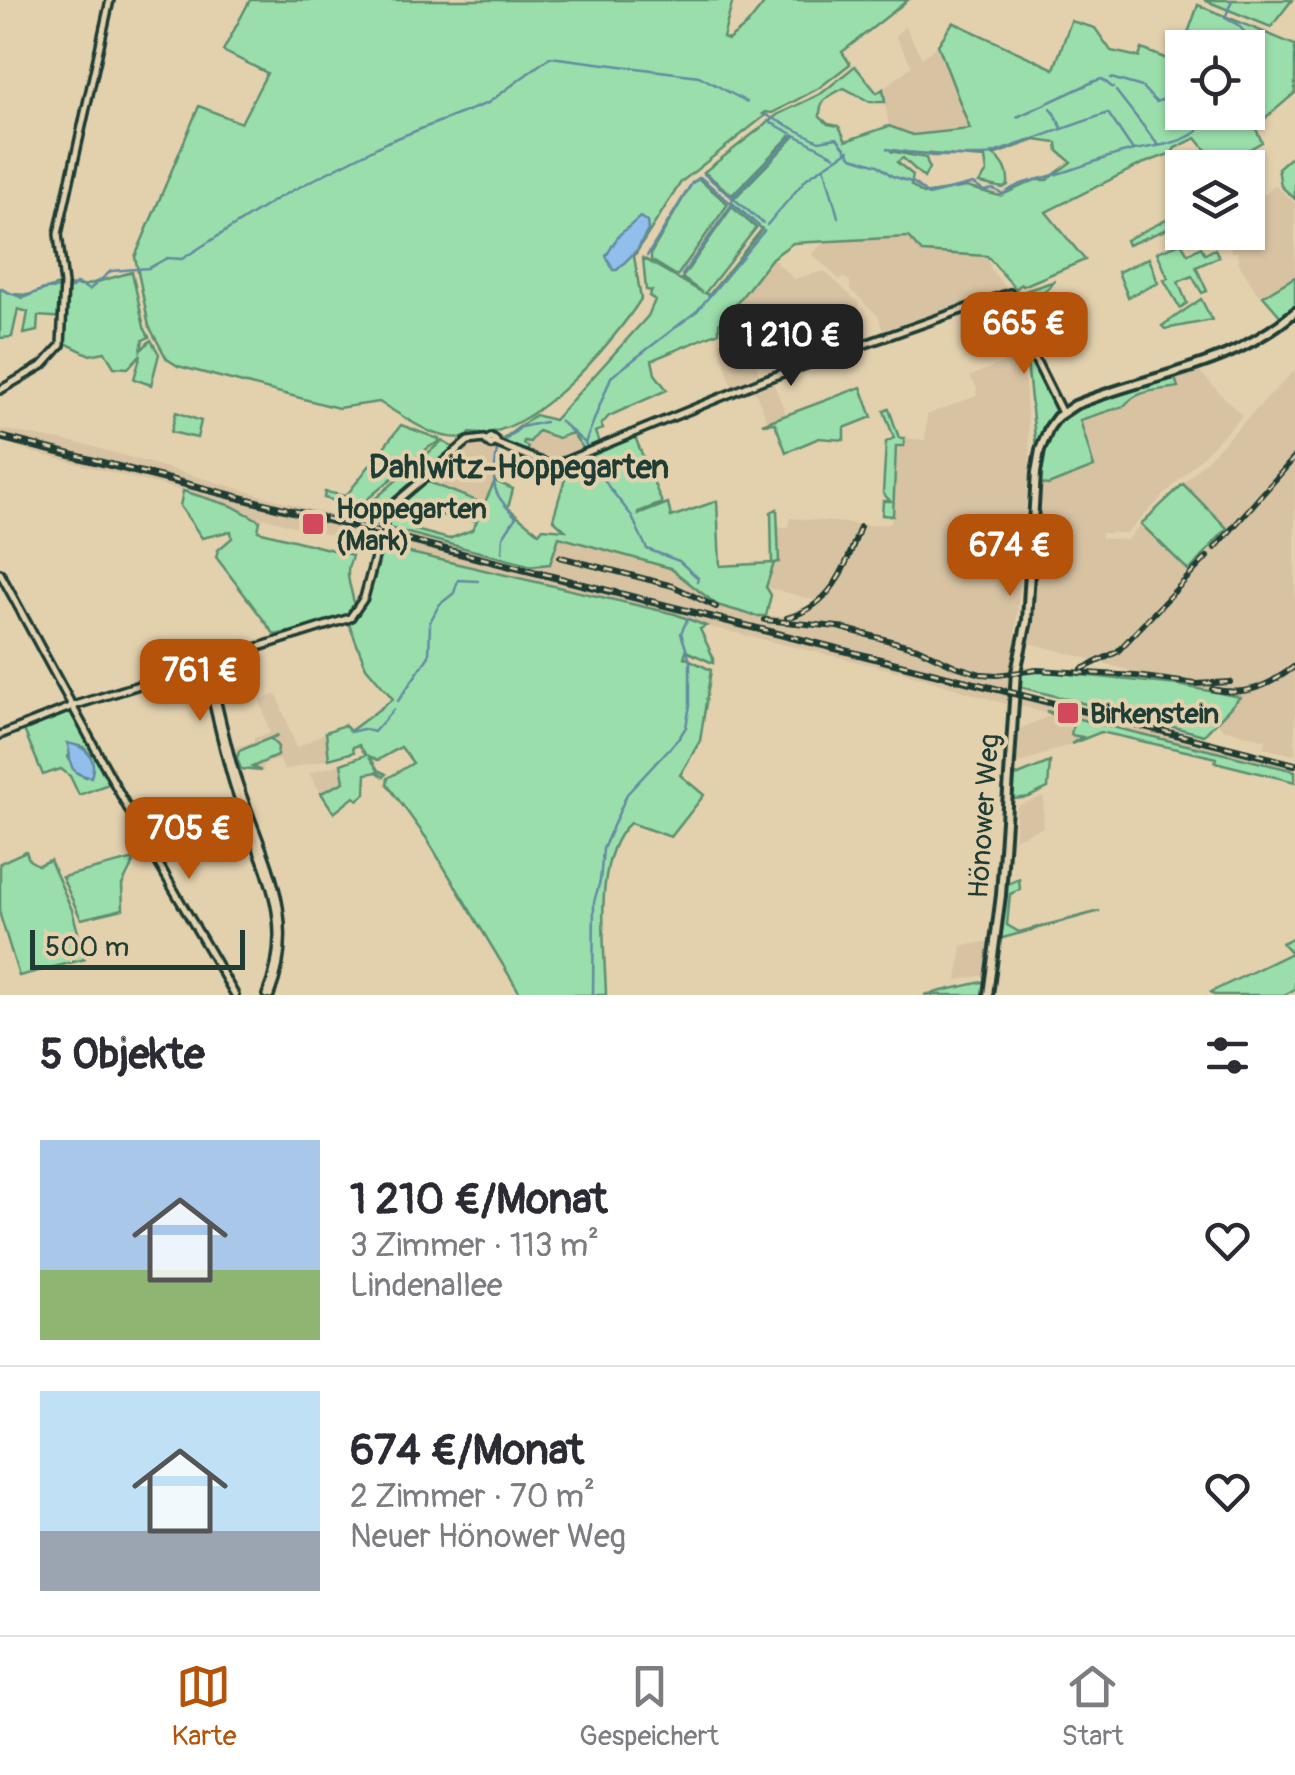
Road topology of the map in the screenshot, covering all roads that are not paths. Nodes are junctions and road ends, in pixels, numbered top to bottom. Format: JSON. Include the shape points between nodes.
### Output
{"nodes":[{"id":1,"x":110,"y":0,"type":"edge"},
{"id":2,"x":1295,"y":312,"type":"edge"},
{"id":3,"x":0,"y":390,"type":"edge"},
{"id":4,"x":1062,"y":413,"type":"junction"},
{"id":5,"x":0,"y":573,"type":"edge"},
{"id":6,"x":205,"y":664,"type":"junction"},
{"id":7,"x":73,"y":706,"type":"junction"},
{"id":8,"x":0,"y":736,"type":"edge"},
{"id":9,"x":234,"y":995,"type":"edge"},
{"id":10,"x":268,"y":995,"type":"edge"},
{"id":11,"x":988,"y":995,"type":"edge"}],
"edges":[{"from":1,"to":3,"type":"street","via":[[58,234],[63,339],[43,365]]},
{"from":2,"to":4,"type":"main road","via":[[1222,358]]},
{"from":4,"to":6,"type":"street","via":[[1008,293],[763,380],[558,464],[491,442],[468,442],[390,506],[352,616]]},
{"from":4,"to":11,"type":"main road","name":"Hönower Weg","via":[[1039,456]]},
{"from":5,"to":7,"type":"street"},
{"from":6,"to":7,"type":"street"},
{"from":6,"to":10,"type":"street","via":[[281,906],[283,953]]},
{"from":7,"to":8,"type":"street"},
{"from":7,"to":9,"type":"street"}]}
